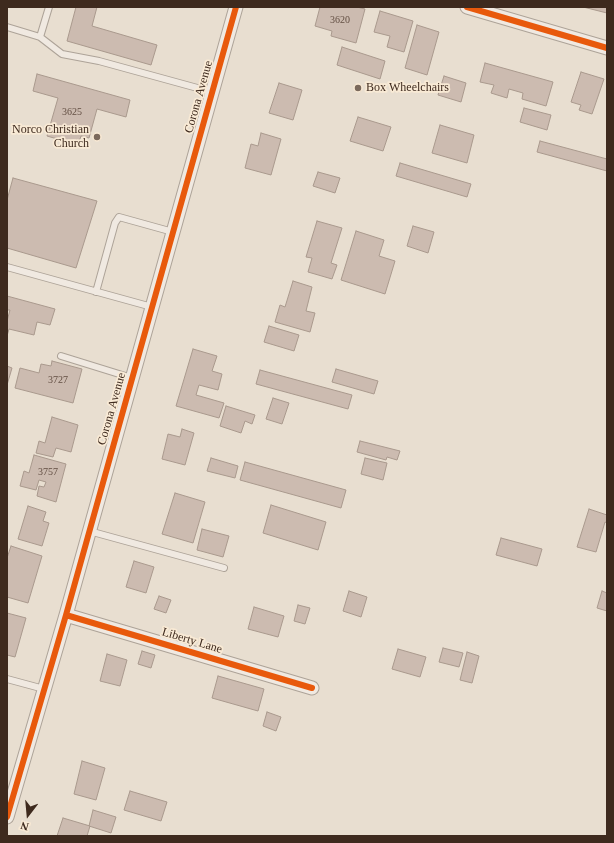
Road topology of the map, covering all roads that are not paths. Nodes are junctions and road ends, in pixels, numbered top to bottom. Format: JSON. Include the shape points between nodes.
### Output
{"nodes":[{"id":1,"x":49,"y":7,"type":"edge"},
{"id":2,"x":236,"y":7,"type":"edge"},
{"id":3,"x":468,"y":7,"type":"edge"},
{"id":4,"x":7,"y":27,"type":"edge"},
{"id":5,"x":40,"y":37,"type":"junction"},
{"id":6,"x":607,"y":48,"type":"edge"},
{"id":7,"x":212,"y":92,"type":"junction"},
{"id":8,"x":173,"y":232,"type":"junction"},
{"id":9,"x":7,"y":267,"type":"edge"},
{"id":10,"x":96,"y":292,"type":"junction"},
{"id":11,"x":152,"y":307,"type":"junction"},
{"id":12,"x":61,"y":356,"type":"dead end"},
{"id":13,"x":132,"y":378,"type":"junction"},
{"id":14,"x":89,"y":531,"type":"junction"},
{"id":15,"x":224,"y":568,"type":"dead end"},
{"id":16,"x":66,"y":615,"type":"junction"},
{"id":17,"x":7,"y":679,"type":"edge"},
{"id":18,"x":312,"y":688,"type":"dead end"},
{"id":19,"x":44,"y":689,"type":"junction"},
{"id":20,"x":7,"y":817,"type":"edge"}],
"edges":[{"from":1,"to":5,"type":"lane"},
{"from":2,"to":7,"type":"street","name":"Corona Avenue"},
{"from":3,"to":6,"type":"street"},
{"from":4,"to":5,"type":"lane"},
{"from":5,"to":7,"type":"lane","via":[[62,54],[99,61]]},
{"from":7,"to":8,"type":"street","name":"Corona Avenue"},
{"from":8,"to":10,"type":"lane","via":[[119,217],[115,223]]},
{"from":8,"to":11,"type":"street","name":"Corona Avenue"},
{"from":9,"to":10,"type":"lane"},
{"from":10,"to":11,"type":"lane"},
{"from":11,"to":13,"type":"street","name":"Corona Avenue"},
{"from":12,"to":13,"type":"lane"},
{"from":13,"to":14,"type":"street","name":"Corona Avenue"},
{"from":14,"to":15,"type":"lane"},
{"from":14,"to":16,"type":"street","name":"Corona Avenue"},
{"from":16,"to":18,"type":"street","name":"Liberty Lane"},
{"from":16,"to":19,"type":"street","name":"Corona Avenue"},
{"from":17,"to":19,"type":"lane"},
{"from":19,"to":20,"type":"street","name":"Corona Avenue"}]}
